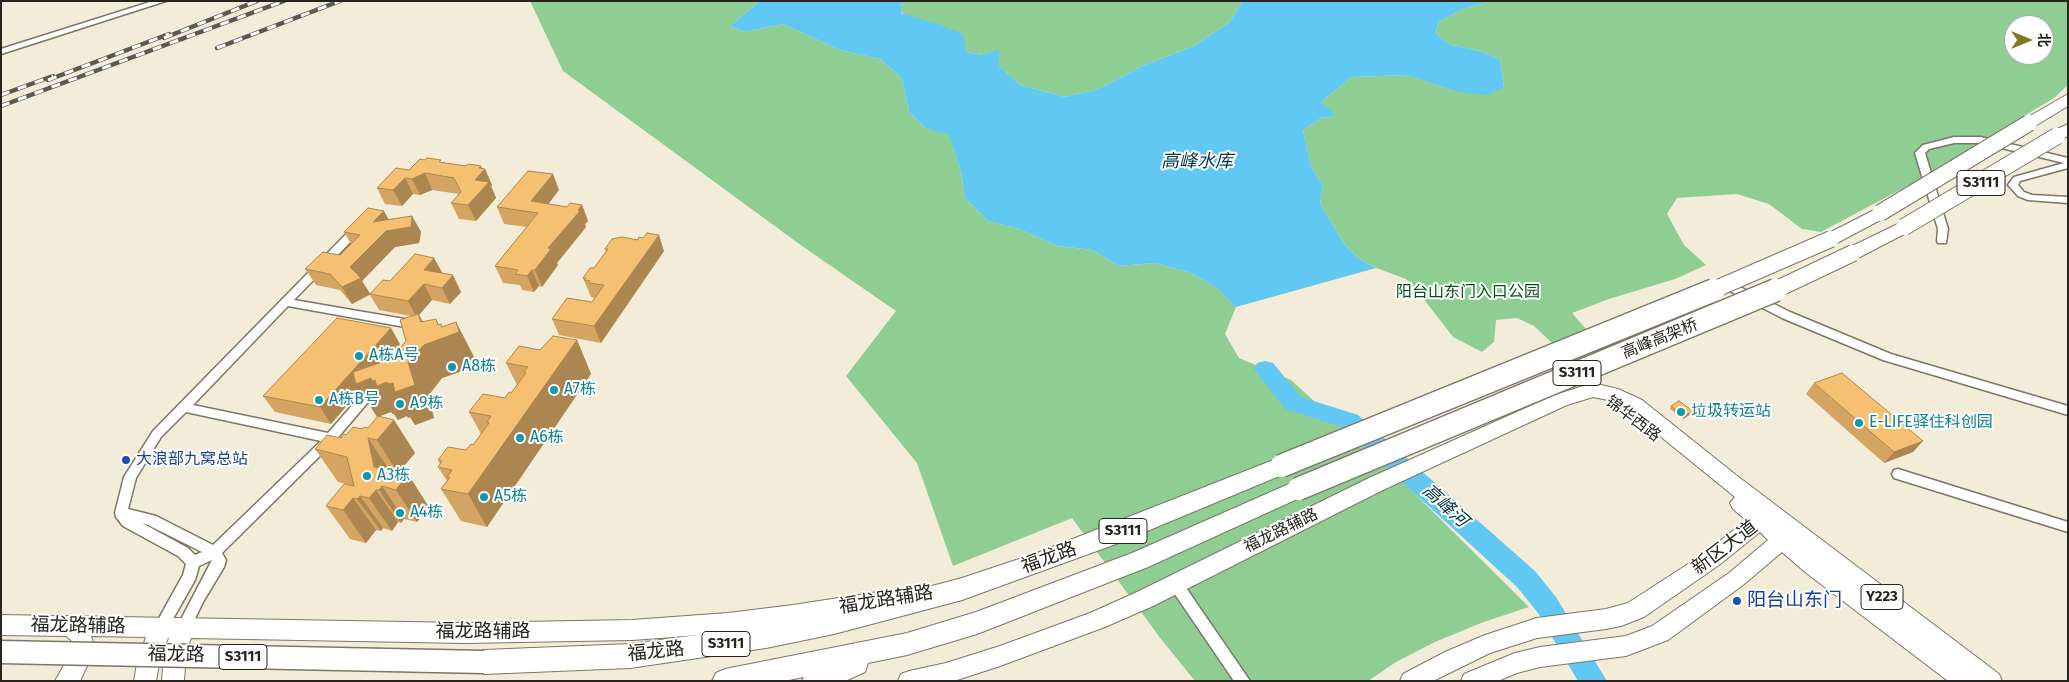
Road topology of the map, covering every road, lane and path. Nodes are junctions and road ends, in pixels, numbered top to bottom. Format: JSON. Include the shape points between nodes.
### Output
{"nodes":[{"id":1,"x":162,"y":1,"type":"edge"},
{"id":2,"x":1,"y":52,"type":"edge"},
{"id":3,"x":2068,"y":99,"type":"edge"},
{"id":4,"x":2062,"y":133,"type":"edge"},
{"id":5,"x":2068,"y":161,"type":"edge"},
{"id":6,"x":2068,"y":165,"type":"edge"},
{"id":7,"x":2068,"y":200,"type":"edge"},
{"id":8,"x":367,"y":218,"type":"edge"},
{"id":9,"x":1942,"y":241,"type":"dead end"},
{"id":10,"x":1718,"y":280,"type":"dead end"},
{"id":11,"x":285,"y":302,"type":"junction"},
{"id":12,"x":422,"y":327,"type":"edge"},
{"id":13,"x":384,"y":377,"type":"edge"},
{"id":14,"x":1593,"y":390,"type":"joint"},
{"id":15,"x":182,"y":407,"type":"junction"},
{"id":16,"x":2068,"y":411,"type":"edge"},
{"id":17,"x":331,"y":438,"type":"junction"},
{"id":18,"x":1281,"y":466,"type":"joint"},
{"id":19,"x":1898,"y":474,"type":"dead end"},
{"id":20,"x":1298,"y":488,"type":"joint"},
{"id":21,"x":121,"y":513,"type":"junction"},
{"id":22,"x":1766,"y":517,"type":"junction"},
{"id":23,"x":2068,"y":527,"type":"edge"},
{"id":24,"x":1782,"y":540,"type":"junction"},
{"id":25,"x":214,"y":553,"type":"junction"},
{"id":26,"x":1712,"y":558,"type":"junction"},
{"id":27,"x":193,"y":562,"type":"junction"},
{"id":28,"x":1736,"y":579,"type":"junction"},
{"id":29,"x":1175,"y":583,"type":"junction"},
{"id":30,"x":962,"y":589,"type":"junction"},
{"id":31,"x":1,"y":625,"type":"edge"},
{"id":32,"x":70,"y":626,"type":"junction"},
{"id":33,"x":160,"y":629,"type":"junction"},
{"id":34,"x":183,"y":629,"type":"junction"},
{"id":35,"x":907,"y":644,"type":"junction"},
{"id":36,"x":1,"y":652,"type":"edge"},
{"id":37,"x":66,"y":681,"type":"edge"},
{"id":38,"x":145,"y":681,"type":"edge"},
{"id":39,"x":173,"y":681,"type":"edge"},
{"id":40,"x":725,"y":681,"type":"edge"},
{"id":41,"x":815,"y":681,"type":"edge"},
{"id":42,"x":909,"y":681,"type":"edge"},
{"id":43,"x":1243,"y":681,"type":"edge"},
{"id":44,"x":1412,"y":681,"type":"edge"},
{"id":45,"x":1472,"y":681,"type":"edge"},
{"id":46,"x":1966,"y":681,"type":"edge"},
{"id":47,"x":1991,"y":681,"type":"edge"}],
"edges":[{"from":1,"to":2,"type":"street"},
{"from":3,"to":18,"type":"highway","name":"高峰高架桥","number":"S3111","bridge":true,"via":[[1880,213],[1831,239],[1734,282]]},
{"from":4,"to":20,"type":"highway","name":"高峰高架桥","number":"S3111","bridge":true,"via":[[1904,226],[1766,295]]},
{"from":5,"to":9,"type":"street","via":[[1981,140],[1954,140],[1926,147],[1920,153],[1943,229]]},
{"from":6,"to":7,"type":"street","via":[[2017,179],[2013,184],[2021,194],[2031,198]]},
{"from":8,"to":11,"type":"street"},
{"from":10,"to":16,"type":"street","via":[[1786,315],[1887,357]]},
{"from":11,"to":12,"type":"street"},
{"from":11,"to":15,"type":"street"},
{"from":13,"to":17,"type":"street"},
{"from":14,"to":22,"type":"main road","name":"锦华西路","number":"Y223","via":[[1611,400]]},
{"from":14,"to":29,"type":"main road","name":"福龙路辅路","via":[[1561,400],[1376,484]]},
{"from":15,"to":17,"type":"street"},
{"from":15,"to":21,"type":"street","via":[[139,460],[130,477]]},
{"from":17,"to":25,"type":"street"},
{"from":18,"to":30,"type":"highway","name":"福龙路","number":"S3111","via":[[1108,537]]},
{"from":19,"to":23,"type":"street"},
{"from":20,"to":35,"type":"highway","name":"福龙路","number":"S3111","via":[[1140,560],[977,623]]},
{"from":21,"to":25,"type":"street","via":[[151,520]]},
{"from":21,"to":27,"type":"street","via":[[128,522],[184,552]]},
{"from":22,"to":24,"type":"main road","name":"锦华西路","number":"Y223"},
{"from":22,"to":26,"type":"main road","name":"新区大道"},
{"from":22,"to":47,"type":"main road","name":"锦华西路","number":"Y223"},
{"from":24,"to":28,"type":"main road","name":"新区大道"},
{"from":24,"to":46,"type":"main road","name":"锦华西路","number":"Y223"},
{"from":25,"to":27,"type":"street"},
{"from":25,"to":34,"type":"street","via":[[219,560],[217,566]]},
{"from":26,"to":28,"type":"main road"},
{"from":26,"to":44,"type":"main road","name":"新区大道","via":[[1636,610],[1620,616],[1537,628],[1453,658]]},
{"from":27,"to":33,"type":"street","via":[[190,576]]},
{"from":28,"to":45,"type":"main road","name":"新区大道","via":[[1660,633],[1626,646],[1515,663]]},
{"from":29,"to":42,"type":"main road","name":"福龙路辅路","via":[[1105,617],[1048,639],[946,673]]},
{"from":29,"to":43,"type":"street"},
{"from":30,"to":34,"type":"main road","name":"福龙路辅路","via":[[793,615],[632,630],[465,633]]},
{"from":30,"to":36,"type":"highway","name":"福龙路","number":"S3111","bridge":true,"via":[[834,623],[766,637],[630,656],[484,662]]},
{"from":31,"to":32,"type":"main road","name":"福龙路辅路"},
{"from":32,"to":33,"type":"main road","name":"福龙路辅路"},
{"from":32,"to":37,"type":"main road","via":[[80,635],[84,649]]},
{"from":33,"to":34,"type":"main road","name":"福龙路辅路"},
{"from":33,"to":38,"type":"main road"},
{"from":34,"to":39,"type":"main road","via":[[175,651]]},
{"from":35,"to":40,"type":"highway","name":"福龙路","number":"S3111"},
{"from":35,"to":41,"type":"highway"}]}
